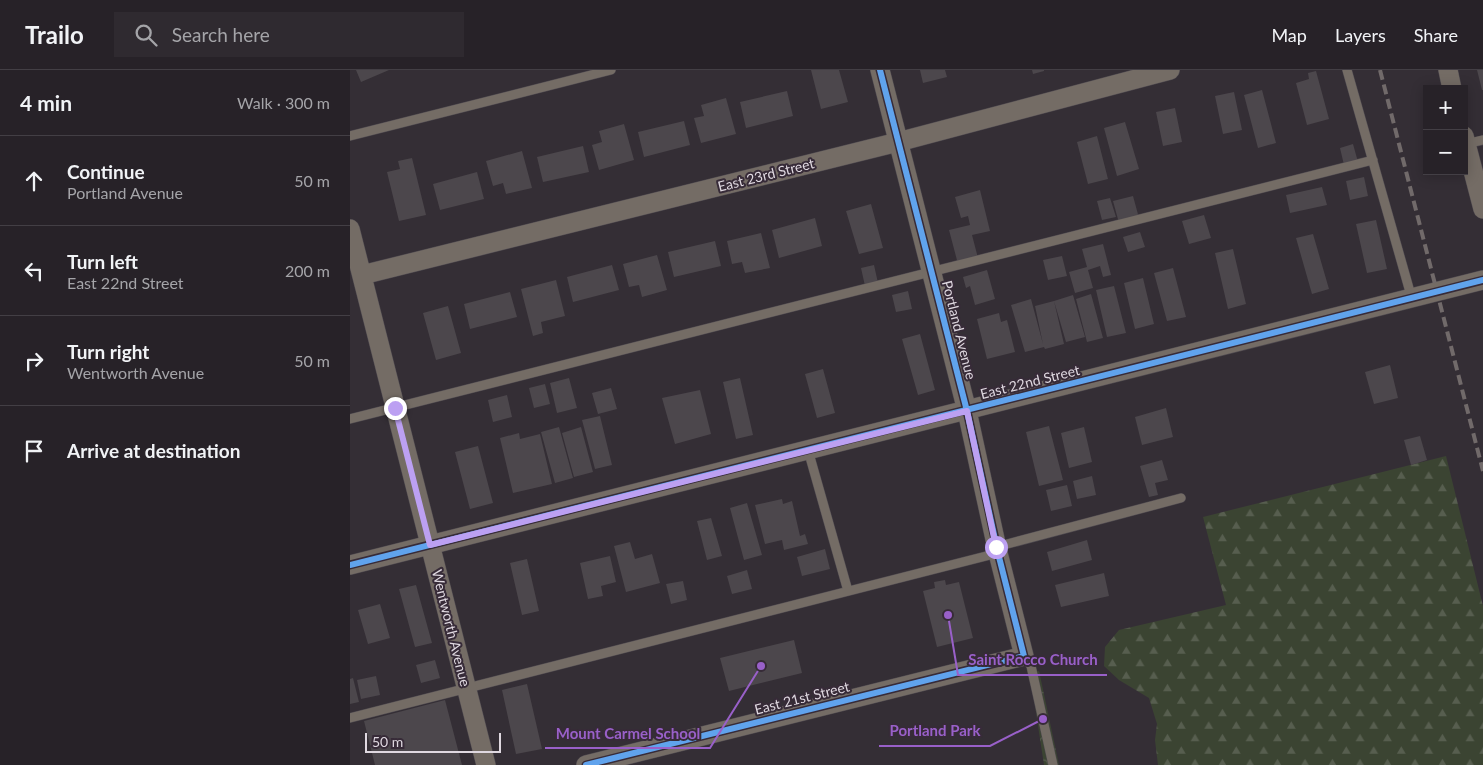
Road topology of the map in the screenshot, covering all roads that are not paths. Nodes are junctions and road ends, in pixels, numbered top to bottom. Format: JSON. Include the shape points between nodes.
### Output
{"nodes":[{"id":1,"x":611,"y":70,"type":"edge"},
{"id":2,"x":880,"y":70,"type":"edge"},
{"id":3,"x":1170,"y":70,"type":"edge"},
{"id":4,"x":1347,"y":70,"type":"edge"},
{"id":5,"x":1448,"y":70,"type":"edge"},
{"id":6,"x":1451,"y":85,"type":"edge"},
{"id":7,"x":350,"y":136,"type":"edge"},
{"id":8,"x":1471,"y":140,"type":"edge"},
{"id":9,"x":898,"y":142,"type":"junction"},
{"id":10,"x":1373,"y":160,"type":"junction"},
{"id":11,"x":1483,"y":209,"type":"edge"},
{"id":12,"x":350,"y":229,"type":"edge"},
{"id":13,"x":931,"y":272,"type":"junction"},
{"id":14,"x":362,"y":275,"type":"junction"},
{"id":15,"x":1483,"y":280,"type":"edge"},
{"id":16,"x":1412,"y":299,"type":"junction"},
{"id":17,"x":395,"y":408,"type":"junction"},
{"id":18,"x":967,"y":411,"type":"junction"},
{"id":19,"x":350,"y":419,"type":"edge"},
{"id":20,"x":808,"y":450,"type":"junction"},
{"id":21,"x":1181,"y":498,"type":"dead end"},
{"id":22,"x":430,"y":545,"type":"junction"},
{"id":23,"x":997,"y":550,"type":"junction"},
{"id":24,"x":350,"y":565,"type":"edge"},
{"id":25,"x":848,"y":591,"type":"junction"},
{"id":26,"x":1024,"y":656,"type":"junction"},
{"id":27,"x":466,"y":687,"type":"junction"},
{"id":28,"x":350,"y":718,"type":"edge"},
{"id":29,"x":486,"y":765,"type":"edge"},
{"id":30,"x":586,"y":765,"type":"edge"},
{"id":31,"x":1053,"y":765,"type":"edge"}],
"edges":[{"from":1,"to":7,"type":"lane"},
{"from":2,"to":9,"type":"street","name":"Portland Avenue"},
{"from":3,"to":9,"type":"street","name":"East 23rd Street"},
{"from":4,"to":10,"type":"lane"},
{"from":5,"to":6,"type":"street"},
{"from":8,"to":11,"type":"street"},
{"from":9,"to":13,"type":"street","name":"Portland Avenue"},
{"from":9,"to":14,"type":"street","name":"East 23rd Street"},
{"from":10,"to":13,"type":"lane"},
{"from":10,"to":16,"type":"lane"},
{"from":12,"to":14,"type":"street","name":"Wentworth Avenue"},
{"from":13,"to":17,"type":"lane"},
{"from":13,"to":18,"type":"street","name":"Portland Avenue"},
{"from":14,"to":17,"type":"street","name":"Wentworth Avenue"},
{"from":15,"to":16,"type":"street","name":"East 22nd Street"},
{"from":16,"to":18,"type":"street","name":"East 22nd Street"},
{"from":17,"to":19,"type":"lane"},
{"from":17,"to":22,"type":"street","name":"Wentworth Avenue"},
{"from":18,"to":20,"type":"street","name":"East 22nd Street"},
{"from":18,"to":23,"type":"street","name":"Portland Avenue"},
{"from":20,"to":22,"type":"street","name":"East 22nd Street"},
{"from":20,"to":25,"type":"lane"},
{"from":21,"to":23,"type":"lane"},
{"from":22,"to":24,"type":"street","name":"East 22nd Street"},
{"from":22,"to":27,"type":"street","name":"Wentworth Avenue"},
{"from":23,"to":25,"type":"lane"},
{"from":23,"to":26,"type":"street","name":"Portland Avenue"},
{"from":25,"to":27,"type":"lane"},
{"from":26,"to":30,"type":"street","name":"East 21st Street"},
{"from":26,"to":31,"type":"lane","name":"Portland Avenue","via":[[1030,666]]},
{"from":27,"to":28,"type":"lane"},
{"from":27,"to":29,"type":"street","name":"Wentworth Avenue"}]}
